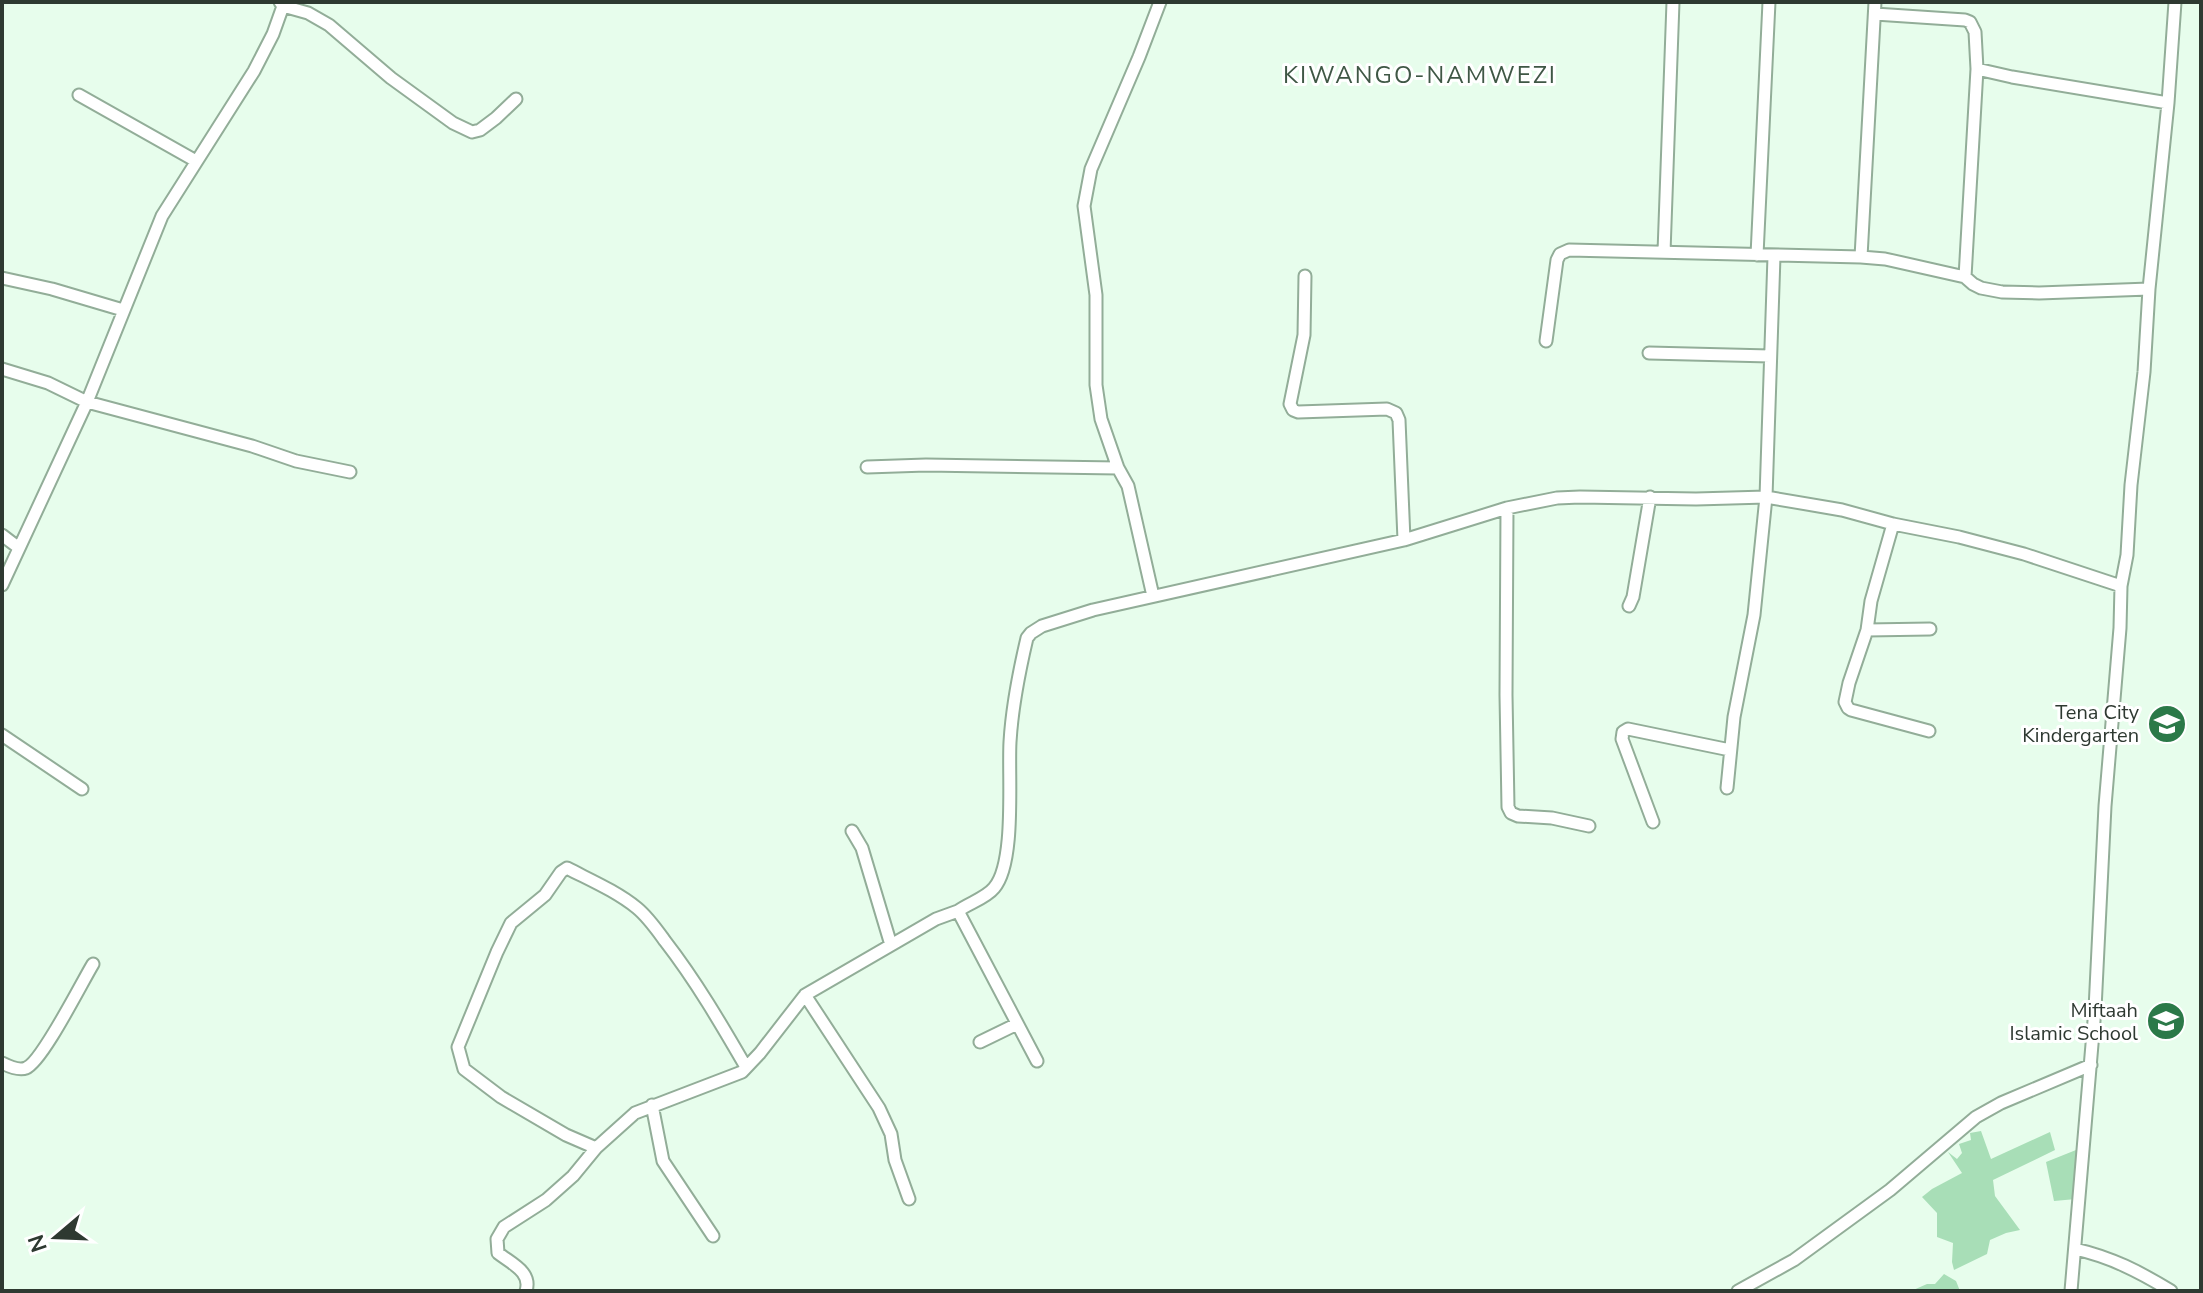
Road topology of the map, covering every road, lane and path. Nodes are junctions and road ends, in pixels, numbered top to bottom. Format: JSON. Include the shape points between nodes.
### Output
{"nodes":[{"id":1,"x":1160,"y":2,"type":"edge"},
{"id":2,"x":1673,"y":2,"type":"edge"},
{"id":3,"x":1769,"y":2,"type":"edge"},
{"id":4,"x":2175,"y":2,"type":"edge"},
{"id":5,"x":282,"y":4,"type":"edge"},
{"id":6,"x":1875,"y":8,"type":"edge"},
{"id":7,"x":1977,"y":69,"type":"junction"},
{"id":8,"x":79,"y":95,"type":"dead end"},
{"id":9,"x":516,"y":99,"type":"dead end"},
{"id":10,"x":2168,"y":103,"type":"junction"},
{"id":11,"x":196,"y":161,"type":"junction"},
{"id":12,"x":1664,"y":252,"type":"junction"},
{"id":13,"x":1757,"y":255,"type":"junction"},
{"id":14,"x":1774,"y":256,"type":"junction"},
{"id":15,"x":1861,"y":257,"type":"junction"},
{"id":16,"x":1305,"y":276,"type":"dead end"},
{"id":17,"x":1965,"y":277,"type":"junction"},
{"id":18,"x":2,"y":278,"type":"edge"},
{"id":19,"x":2149,"y":289,"type":"junction"},
{"id":20,"x":123,"y":310,"type":"junction"},
{"id":21,"x":1546,"y":341,"type":"dead end"},
{"id":22,"x":1649,"y":353,"type":"dead end"},
{"id":23,"x":1770,"y":356,"type":"junction"},
{"id":24,"x":2,"y":369,"type":"edge"},
{"id":25,"x":87,"y":402,"type":"junction"},
{"id":26,"x":867,"y":467,"type":"dead end"},
{"id":27,"x":1118,"y":468,"type":"junction"},
{"id":28,"x":350,"y":472,"type":"dead end"},
{"id":29,"x":1650,"y":497,"type":"junction"},
{"id":30,"x":1766,"y":497,"type":"junction"},
{"id":31,"x":1507,"y":508,"type":"junction"},
{"id":32,"x":1893,"y":524,"type":"junction"},
{"id":33,"x":2,"y":535,"type":"edge"},
{"id":34,"x":1404,"y":540,"type":"junction"},
{"id":35,"x":19,"y":548,"type":"junction"},
{"id":36,"x":2,"y":585,"type":"edge"},
{"id":37,"x":2121,"y":586,"type":"junction"},
{"id":38,"x":1153,"y":596,"type":"junction"},
{"id":39,"x":1629,"y":606,"type":"dead end"},
{"id":40,"x":1930,"y":629,"type":"dead end"},
{"id":41,"x":1867,"y":630,"type":"junction"},
{"id":42,"x":1929,"y":731,"type":"dead end"},
{"id":43,"x":2,"y":735,"type":"edge"},
{"id":44,"x":1730,"y":750,"type":"junction"},
{"id":45,"x":1727,"y":788,"type":"dead end"},
{"id":46,"x":82,"y":789,"type":"dead end"},
{"id":47,"x":1653,"y":822,"type":"dead end"},
{"id":48,"x":1589,"y":826,"type":"dead end"},
{"id":49,"x":852,"y":831,"type":"dead end"},
{"id":50,"x":958,"y":911,"type":"junction"},
{"id":51,"x":891,"y":945,"type":"junction"},
{"id":52,"x":93,"y":964,"type":"dead end"},
{"id":53,"x":805,"y":995,"type":"junction"},
{"id":54,"x":1017,"y":1024,"type":"junction"},
{"id":55,"x":980,"y":1042,"type":"dead end"},
{"id":56,"x":1037,"y":1061,"type":"dead end"},
{"id":57,"x":2,"y":1063,"type":"edge"},
{"id":58,"x":2091,"y":1065,"type":"junction"},
{"id":59,"x":746,"y":1067,"type":"junction"},
{"id":60,"x":652,"y":1105,"type":"junction"},
{"id":61,"x":596,"y":1148,"type":"junction"},
{"id":62,"x":909,"y":1199,"type":"dead end"},
{"id":63,"x":713,"y":1236,"type":"dead end"},
{"id":64,"x":2075,"y":1249,"type":"junction"},
{"id":65,"x":526,"y":1291,"type":"edge"},
{"id":66,"x":1738,"y":1291,"type":"edge"},
{"id":67,"x":2071,"y":1291,"type":"edge"},
{"id":68,"x":2171,"y":1291,"type":"edge"}],
"edges":[{"from":1,"to":27,"type":"street","via":[[1091,169],[1084,206],[1096,295],[1096,385]]},
{"from":2,"to":12,"type":"street"},
{"from":3,"to":13,"type":"street"},
{"from":4,"to":10,"type":"street"},
{"from":5,"to":9,"type":"street","via":[[329,25],[391,78],[472,132]]},
{"from":5,"to":11,"type":"street","via":[[254,71]]},
{"from":6,"to":7,"type":"street","via":[[1970,22]]},
{"from":6,"to":15,"type":"street"},
{"from":7,"to":10,"type":"street"},
{"from":7,"to":17,"type":"street"},
{"from":8,"to":11,"type":"street"},
{"from":10,"to":19,"type":"street"},
{"from":11,"to":20,"type":"street","via":[[162,216]]},
{"from":12,"to":13,"type":"street"},
{"from":12,"to":21,"type":"street","via":[[1563,251],[1557,260]]},
{"from":13,"to":14,"type":"street"},
{"from":14,"to":15,"type":"street"},
{"from":14,"to":23,"type":"street"},
{"from":15,"to":17,"type":"street"},
{"from":16,"to":34,"type":"street","via":[[1304,335],[1290,404],[1298,412],[1396,413]]},
{"from":17,"to":19,"type":"street","via":[[1981,288],[2002,292]]},
{"from":18,"to":20,"type":"street"},
{"from":19,"to":37,"type":"street"},
{"from":20,"to":25,"type":"street"},
{"from":22,"to":23,"type":"street"},
{"from":23,"to":30,"type":"street"},
{"from":24,"to":25,"type":"street"},
{"from":25,"to":28,"type":"street"},
{"from":25,"to":35,"type":"street"},
{"from":26,"to":27,"type":"street"},
{"from":27,"to":38,"type":"street","via":[[1128,486]]},
{"from":29,"to":30,"type":"street"},
{"from":29,"to":31,"type":"street","via":[[1557,498]]},
{"from":29,"to":39,"type":"street"},
{"from":30,"to":32,"type":"street"},
{"from":30,"to":44,"type":"street","via":[[1754,615]]},
{"from":31,"to":34,"type":"street"},
{"from":31,"to":48,"type":"street","via":[[1508,807],[1518,816]]},
{"from":32,"to":37,"type":"street","via":[[2011,551]]},
{"from":32,"to":41,"type":"street"},
{"from":33,"to":35,"type":"street"},
{"from":34,"to":38,"type":"street"},
{"from":35,"to":36,"type":"street"},
{"from":37,"to":58,"type":"street"},
{"from":38,"to":50,"type":"street","via":[[1042,626],[1027,638],[1010,742],[1010,809],[1002,871],[993,890]]},
{"from":40,"to":41,"type":"street"},
{"from":41,"to":42,"type":"street","via":[[1845,698],[1848,708]]},
{"from":43,"to":46,"type":"street"},
{"from":44,"to":45,"type":"street"},
{"from":44,"to":47,"type":"street","via":[[1623,732]]},
{"from":49,"to":51,"type":"street"},
{"from":50,"to":51,"type":"street"},
{"from":50,"to":54,"type":"street"},
{"from":51,"to":53,"type":"street"},
{"from":52,"to":57,"type":"street","via":[[28,1067]]},
{"from":53,"to":59,"type":"street"},
{"from":53,"to":62,"type":"street","via":[[879,1108]]},
{"from":54,"to":55,"type":"street"},
{"from":54,"to":56,"type":"street"},
{"from":58,"to":64,"type":"street"},
{"from":58,"to":66,"type":"street","via":[[1976,1117],[1890,1190],[1794,1260]]},
{"from":59,"to":60,"type":"street"},
{"from":59,"to":61,"type":"street","via":[[683,964],[646,917],[567,868],[511,923],[458,1047],[464,1069],[501,1097]]},
{"from":60,"to":61,"type":"street","via":[[635,1113]]},
{"from":60,"to":63,"type":"street","via":[[663,1161]]},
{"from":61,"to":65,"type":"street","via":[[546,1200],[499,1234],[498,1253],[526,1275]]},
{"from":64,"to":67,"type":"street"},
{"from":64,"to":68,"type":"street","via":[[2131,1267]]}]}
